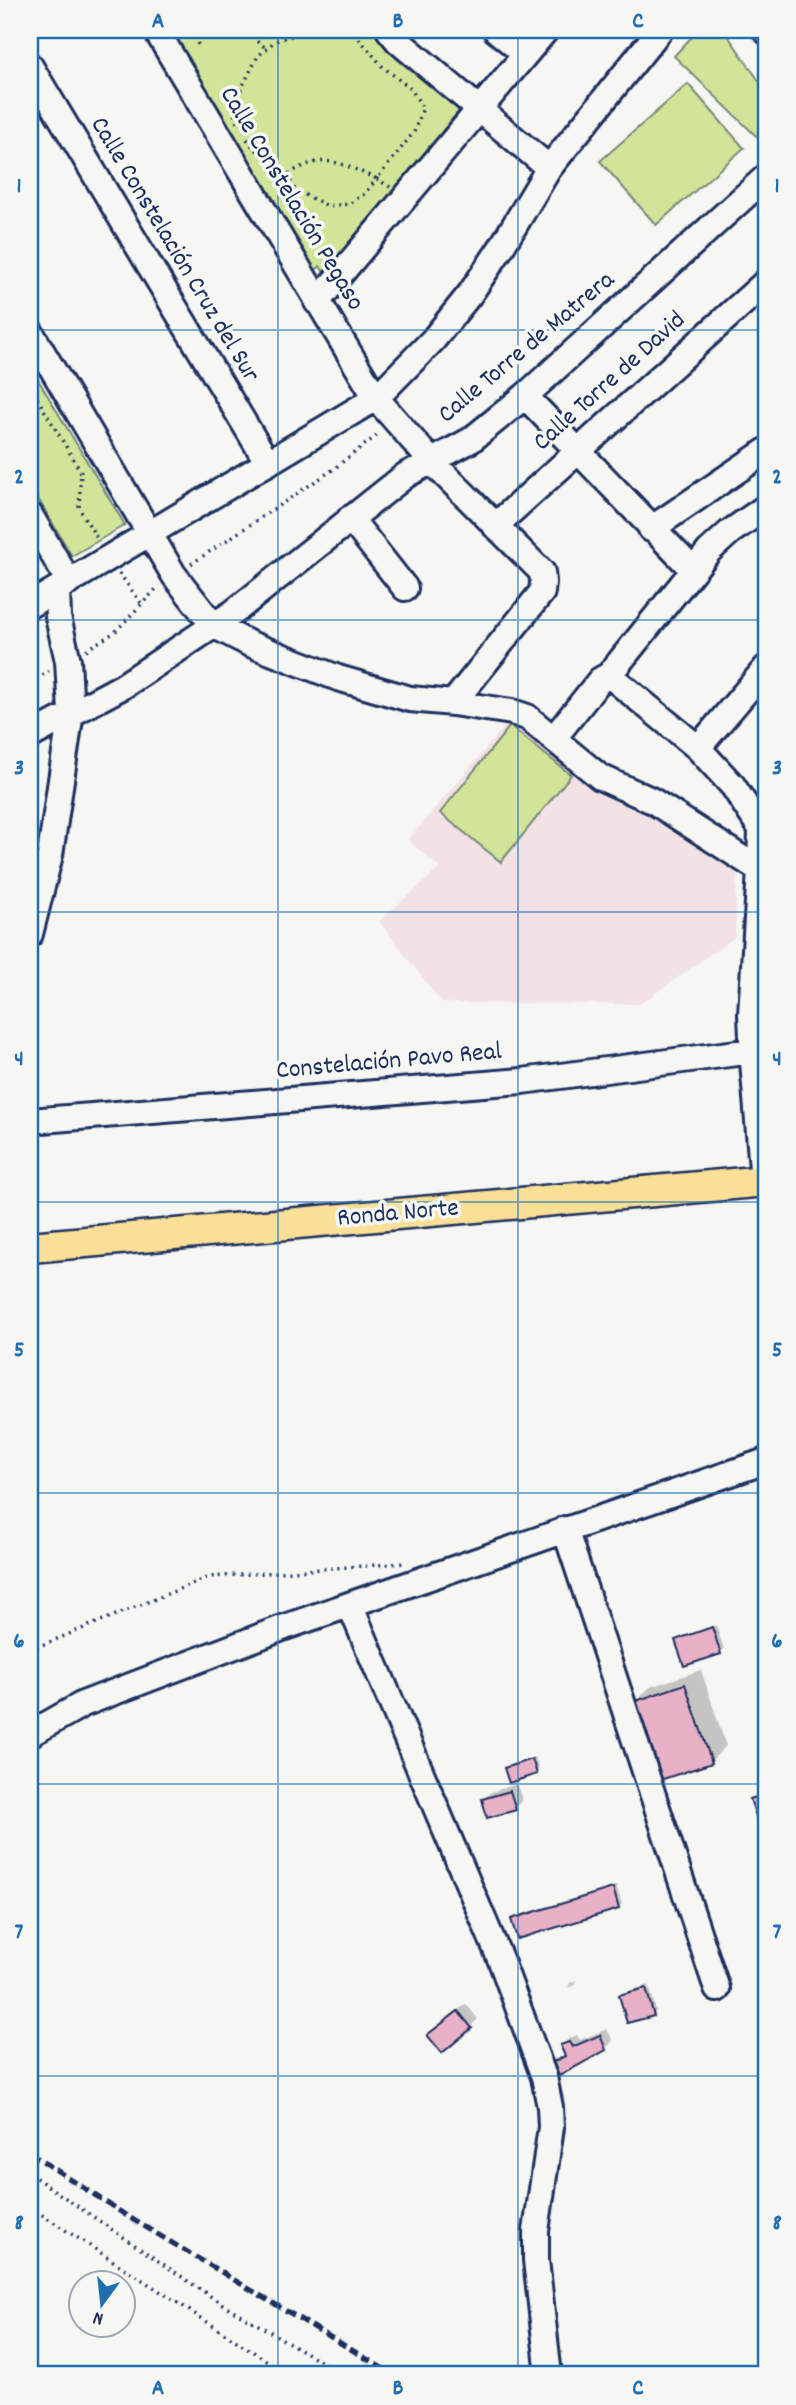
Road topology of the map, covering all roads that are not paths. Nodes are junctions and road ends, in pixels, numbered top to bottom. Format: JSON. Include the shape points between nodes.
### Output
{"nodes":[{"id":1,"x":156,"y":30,"type":"edge"},
{"id":2,"x":389,"y":30,"type":"edge"},
{"id":3,"x":496,"y":30,"type":"edge"},
{"id":4,"x":546,"y":30,"type":"edge"},
{"id":5,"x":660,"y":30,"type":"edge"},
{"id":6,"x":525,"y":54,"type":"junction"},
{"id":7,"x":30,"y":66,"type":"edge"},
{"id":8,"x":479,"y":107,"type":"junction"},
{"id":9,"x":549,"y":168,"type":"junction"},
{"id":10,"x":766,"y":177,"type":"edge"},
{"id":11,"x":766,"y":282,"type":"edge"},
{"id":12,"x":317,"y":302,"type":"junction"},
{"id":13,"x":30,"y":331,"type":"edge"},
{"id":14,"x":525,"y":396,"type":"junction"},
{"id":15,"x":376,"y":398,"type":"junction"},
{"id":16,"x":577,"y":451,"type":"junction"},
{"id":17,"x":766,"y":451,"type":"edge"},
{"id":18,"x":430,"y":461,"type":"junction"},
{"id":19,"x":268,"y":463,"type":"junction"},
{"id":20,"x":766,"y":508,"type":"edge"},
{"id":21,"x":30,"y":515,"type":"edge"},
{"id":22,"x":350,"y":518,"type":"junction"},
{"id":23,"x":495,"y":526,"type":"junction"},
{"id":24,"x":651,"y":529,"type":"junction"},
{"id":25,"x":151,"y":534,"type":"junction"},
{"id":26,"x":693,"y":570,"type":"junction"},
{"id":27,"x":63,"y":585,"type":"junction"},
{"id":28,"x":405,"y":588,"type":"dead end"},
{"id":29,"x":30,"y":605,"type":"edge"},
{"id":30,"x":213,"y":625,"type":"junction"},
{"id":31,"x":766,"y":668,"type":"edge"},
{"id":32,"x":609,"y":675,"type":"junction"},
{"id":33,"x":453,"y":703,"type":"junction"},
{"id":34,"x":71,"y":712,"type":"junction"},
{"id":35,"x":30,"y":736,"type":"edge"},
{"id":36,"x":554,"y":738,"type":"junction"},
{"id":37,"x":698,"y":748,"type":"junction"},
{"id":38,"x":763,"y":870,"type":"edge"},
{"id":39,"x":34,"y":904,"type":"edge"},
{"id":40,"x":30,"y":934,"type":"edge"},
{"id":41,"x":759,"y":1014,"type":"edge"},
{"id":42,"x":757,"y":1058,"type":"edge"},
{"id":43,"x":30,"y":1121,"type":"edge"},
{"id":44,"x":764,"y":1181,"type":"edge"},
{"id":45,"x":30,"y":1247,"type":"edge"},
{"id":46,"x":766,"y":1461,"type":"edge"},
{"id":47,"x":565,"y":1529,"type":"junction"},
{"id":48,"x":349,"y":1605,"type":"junction"},
{"id":49,"x":30,"y":1734,"type":"edge"},
{"id":50,"x":717,"y":1989,"type":"dead end"},
{"id":51,"x":549,"y":2375,"type":"edge"}],
"edges":[{"from":1,"to":12,"type":"street","name":"Calle Constelación Pegaso"},
{"from":2,"to":8,"type":"street"},
{"from":3,"to":6,"type":"street"},
{"from":4,"to":6,"type":"street"},
{"from":5,"to":9,"type":"street"},
{"from":6,"to":8,"type":"street"},
{"from":7,"to":19,"type":"street","name":"Calle Constelación Cruz del Sur"},
{"from":8,"to":9,"type":"street"},
{"from":8,"to":12,"type":"street"},
{"from":9,"to":15,"type":"street","via":[[470,295],[433,341]]},
{"from":10,"to":14,"type":"street","name":"Calle Torre de Matrera"},
{"from":11,"to":16,"type":"street","name":"Calle Torre de David"},
{"from":12,"to":15,"type":"street","name":"Calle Constelación Pegaso"},
{"from":13,"to":25,"type":"street"},
{"from":14,"to":16,"type":"street"},
{"from":14,"to":18,"type":"street","name":"Calle Torre de Matrera","via":[[471,440]]},
{"from":15,"to":18,"type":"street","name":"Calle Constelación Pegaso"},
{"from":15,"to":19,"type":"street"},
{"from":16,"to":23,"type":"street","name":"Calle Torre de David"},
{"from":16,"to":24,"type":"street"},
{"from":17,"to":24,"type":"street"},
{"from":18,"to":22,"type":"street","name":"Calle Torre de Matrera"},
{"from":18,"to":23,"type":"street","name":"Calle Constelación Pegaso"},
{"from":19,"to":25,"type":"street"},
{"from":20,"to":26,"type":"street","via":[[730,532]]},
{"from":21,"to":27,"type":"street"},
{"from":22,"to":28,"type":"street"},
{"from":22,"to":30,"type":"street","name":"Calle Torre de Matrera"},
{"from":23,"to":33,"type":"street","name":"Calle Constelación Pegaso","via":[[542,572],[542,592]]},
{"from":24,"to":26,"type":"street"},
{"from":25,"to":27,"type":"street"},
{"from":25,"to":30,"type":"street","via":[[174,575]]},
{"from":26,"to":32,"type":"street"},
{"from":27,"to":29,"type":"street"},
{"from":27,"to":34,"type":"street","via":[[58,617],[68,661]]},
{"from":30,"to":33,"type":"street","via":[[338,678],[410,699]]},
{"from":30,"to":34,"type":"street","name":"Calle Torre de Matrera","via":[[123,686]]},
{"from":31,"to":37,"type":"street"},
{"from":32,"to":36,"type":"street"},
{"from":32,"to":37,"type":"street"},
{"from":33,"to":36,"type":"street","via":[[527,717]]},
{"from":34,"to":35,"type":"street","name":"Calle Torre de Matrera"},
{"from":34,"to":39,"type":"street","via":[[50,855]]},
{"from":36,"to":38,"type":"street","via":[[600,777],[653,801]]},
{"from":37,"to":38,"type":"street","via":[[733,786],[761,829]]},
{"from":38,"to":41,"type":"street"},
{"from":39,"to":40,"type":"street"},
{"from":41,"to":42,"type":"street"},
{"from":42,"to":43,"type":"street","name":"Constelación Pavo Real"},
{"from":42,"to":44,"type":"street"},
{"from":44,"to":45,"type":"main road","name":"Ronda Norte"},
{"from":46,"to":47,"type":"street"},
{"from":47,"to":48,"type":"street"},
{"from":47,"to":50,"type":"street"},
{"from":48,"to":49,"type":"street","via":[[83,1704]]},
{"from":48,"to":51,"type":"street","via":[[501,1961],[544,2077],[551,2127],[536,2260]]}]}
